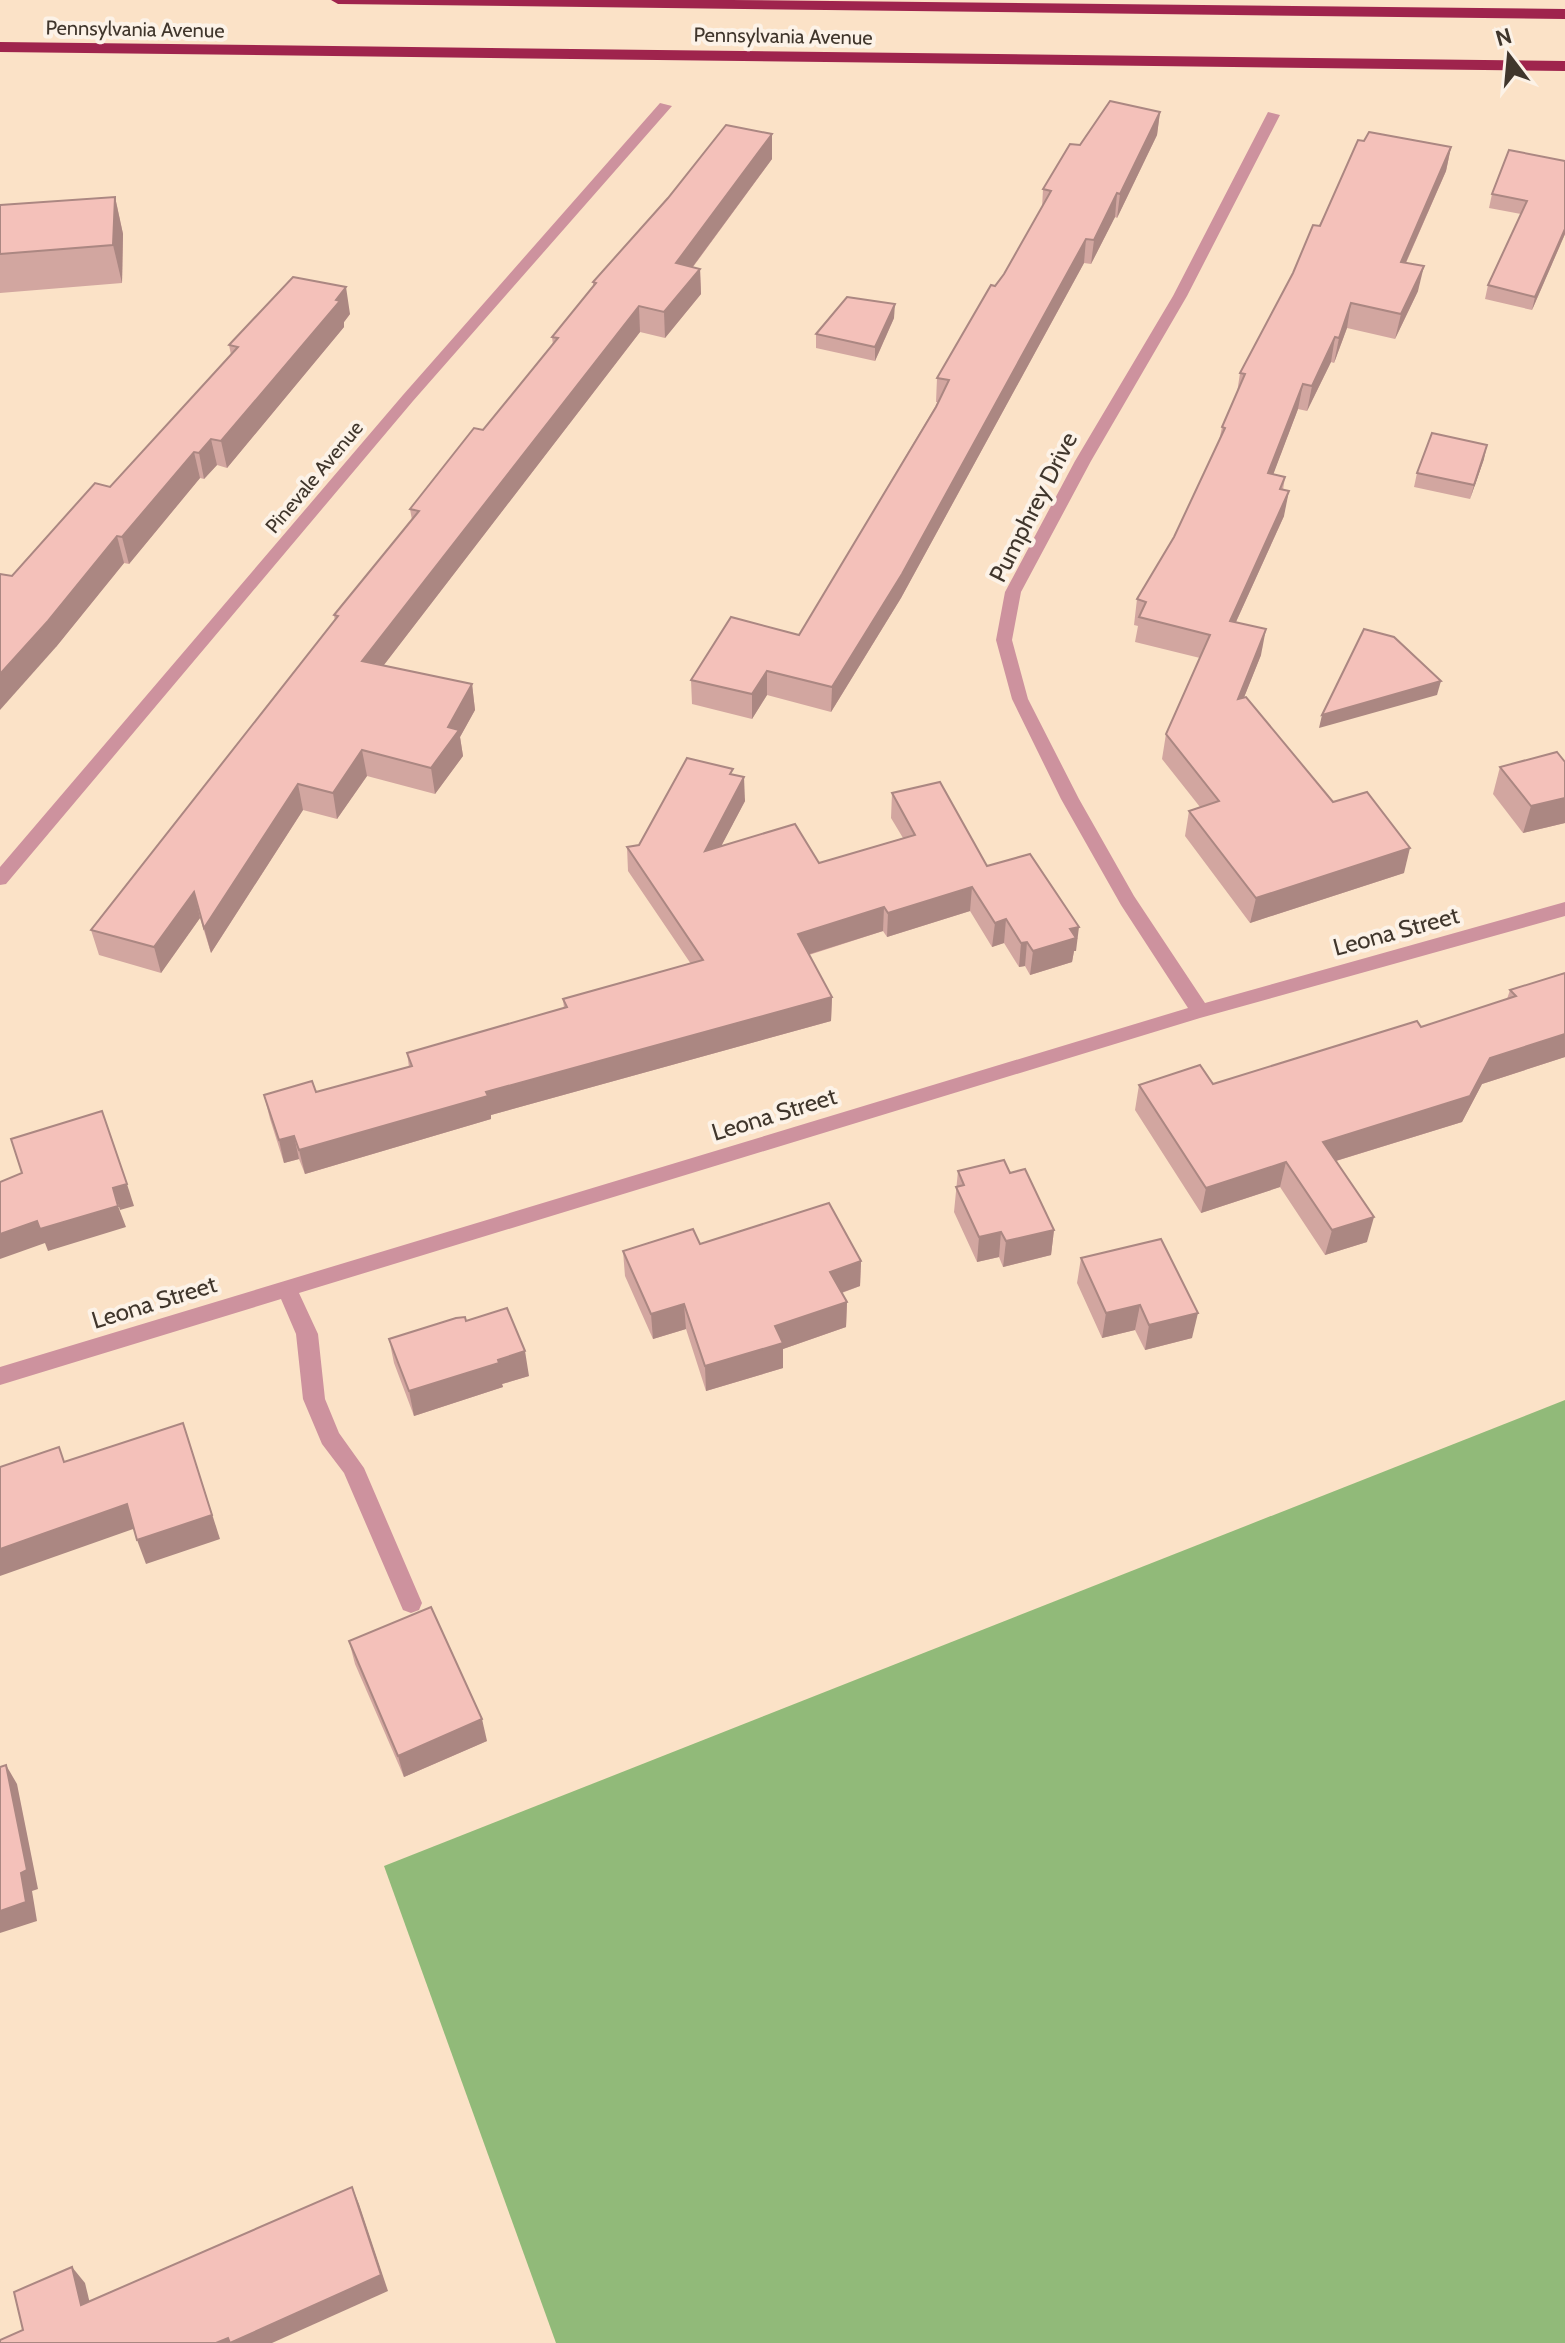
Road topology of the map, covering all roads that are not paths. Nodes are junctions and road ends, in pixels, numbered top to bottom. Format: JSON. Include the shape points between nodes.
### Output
{"nodes":[{"id":1,"x":338,"y":0,"type":"edge"},
{"id":2,"x":1565,"y":14,"type":"edge"},
{"id":3,"x":0,"y":47,"type":"edge"},
{"id":4,"x":1565,"y":66,"type":"edge"},
{"id":5,"x":665,"y":106,"type":"dead end"},
{"id":6,"x":1273,"y":115,"type":"dead end"},
{"id":7,"x":0,"y":879,"type":"edge"},
{"id":8,"x":1565,"y":909,"type":"edge"},
{"id":9,"x":1200,"y":1011,"type":"junction"},
{"id":10,"x":287,"y":1289,"type":"junction"},
{"id":11,"x":0,"y":1376,"type":"edge"},
{"id":12,"x":411,"y":1603,"type":"dead end"}],
"edges":[{"from":1,"to":2,"type":"highway","name":"Pennsylvania Avenue"},
{"from":3,"to":4,"type":"highway","name":"Pennsylvania Avenue"},
{"from":5,"to":7,"type":"street","name":"Pinevale Avenue","via":[[408,398]]},
{"from":6,"to":9,"type":"street","name":"Pumphrey Drive","via":[[1180,296],[1013,592],[1004,640],[1020,699],[1070,799],[1127,900]]},
{"from":8,"to":9,"type":"street","name":"Leona Street"},
{"from":9,"to":10,"type":"street","name":"Leona Street"},
{"from":10,"to":11,"type":"street","name":"Leona Street"},
{"from":10,"to":12,"type":"street","via":[[307,1334],[314,1399],[330,1438],[353,1468]]}]}
